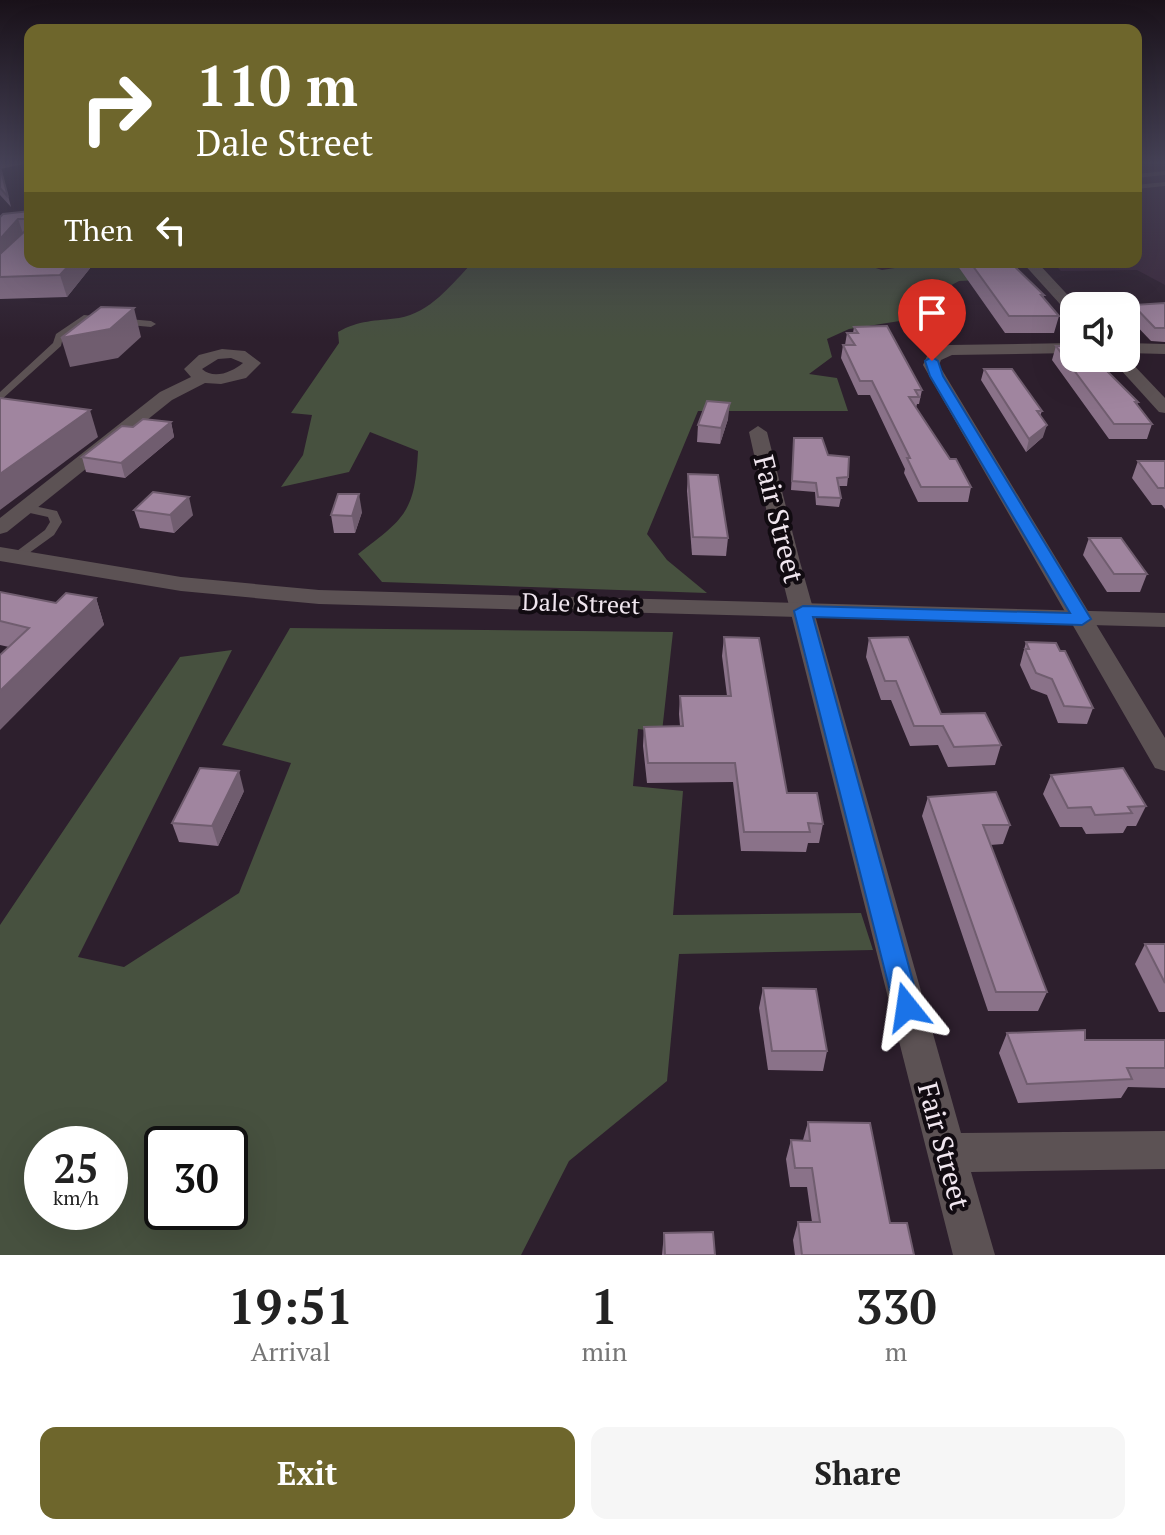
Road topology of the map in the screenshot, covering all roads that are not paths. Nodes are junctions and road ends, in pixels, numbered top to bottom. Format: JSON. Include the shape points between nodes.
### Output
{"nodes":[{"id":1,"x":1035,"y":268,"type":"edge"},
{"id":2,"x":1060,"y":296,"type":"edge"},
{"id":3,"x":151,"y":324,"type":"dead end"},
{"id":4,"x":1060,"y":348,"type":"edge"},
{"id":5,"x":1140,"y":348,"type":"edge"},
{"id":6,"x":1165,"y":349,"type":"edge"},
{"id":7,"x":1131,"y":372,"type":"edge"},
{"id":8,"x":202,"y":378,"type":"dead end"},
{"id":9,"x":0,"y":398,"type":"edge"},
{"id":10,"x":1165,"y":408,"type":"edge"},
{"id":11,"x":758,"y":432,"type":"dead end"},
{"id":12,"x":25,"y":508,"type":"junction"},
{"id":13,"x":0,"y":528,"type":"edge"},
{"id":14,"x":9,"y":555,"type":"edge"},
{"id":15,"x":803,"y":611,"type":"junction"},
{"id":16,"x":1082,"y":619,"type":"junction"},
{"id":17,"x":1165,"y":620,"type":"edge"},
{"id":18,"x":1165,"y":761,"type":"edge"},
{"id":19,"x":1165,"y":1150,"type":"edge"},
{"id":20,"x":946,"y":1153,"type":"junction"},
{"id":21,"x":974,"y":1255,"type":"edge"}],
"edges":[{"from":1,"to":2,"type":"street"},
{"from":3,"to":9,"type":"lane","via":[[84,318],[59,336],[58,344]]},
{"from":4,"to":16,"type":"street","via":[[963,349],[939,354],[932,361],[936,376]]},
{"from":5,"to":6,"type":"street"},
{"from":7,"to":10,"type":"street"},
{"from":8,"to":12,"type":"street","via":[[166,396]]},
{"from":11,"to":15,"type":"street","name":"Fair Street"},
{"from":12,"to":13,"type":"street"},
{"from":12,"to":14,"type":"lane","via":[[53,514],[56,522],[50,532]]},
{"from":14,"to":15,"type":"street","name":"Dale Street","via":[[181,584],[319,597]]},
{"from":15,"to":16,"type":"street","name":"Dale Street"},
{"from":15,"to":20,"type":"street","name":"Fair Street"},
{"from":16,"to":17,"type":"street","name":"Dale Street"},
{"from":16,"to":18,"type":"street"},
{"from":19,"to":20,"type":"street"},
{"from":20,"to":21,"type":"street","name":"Fair Street"}]}
